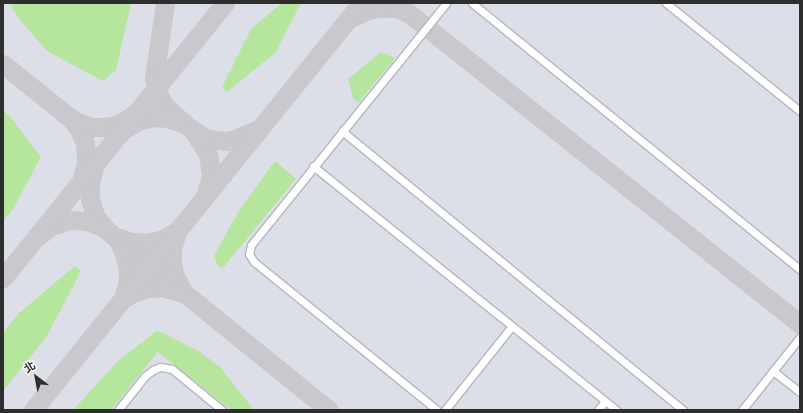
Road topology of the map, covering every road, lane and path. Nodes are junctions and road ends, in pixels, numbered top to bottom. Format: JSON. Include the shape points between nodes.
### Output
{"nodes":[{"id":1,"x":446,"y":3,"type":"edge"},
{"id":2,"x":472,"y":3,"type":"edge"},
{"id":3,"x":666,"y":3,"type":"edge"},
{"id":4,"x":800,"y":110,"type":"edge"},
{"id":5,"x":342,"y":131,"type":"junction"},
{"id":6,"x":313,"y":166,"type":"junction"},
{"id":7,"x":800,"y":270,"type":"edge"},
{"id":8,"x":512,"y":326,"type":"junction"},
{"id":9,"x":800,"y":337,"type":"edge"},
{"id":10,"x":773,"y":371,"type":"junction"},
{"id":11,"x":800,"y":392,"type":"edge"},
{"id":12,"x":605,"y":401,"type":"junction"},
{"id":13,"x":118,"y":410,"type":"edge"},
{"id":14,"x":222,"y":410,"type":"edge"},
{"id":15,"x":437,"y":410,"type":"edge"},
{"id":16,"x":445,"y":410,"type":"edge"},
{"id":17,"x":598,"y":410,"type":"edge"},
{"id":18,"x":617,"y":410,"type":"edge"},
{"id":19,"x":683,"y":410,"type":"edge"},
{"id":20,"x":742,"y":410,"type":"edge"}],
"edges":[{"from":1,"to":5,"type":"lane"},
{"from":2,"to":7,"type":"lane"},
{"from":3,"to":4,"type":"lane"},
{"from":5,"to":6,"type":"lane"},
{"from":5,"to":19,"type":"lane"},
{"from":6,"to":8,"type":"lane"},
{"from":6,"to":15,"type":"lane","via":[[251,245],[249,254],[254,262]]},
{"from":8,"to":12,"type":"lane"},
{"from":8,"to":16,"type":"lane"},
{"from":9,"to":10,"type":"lane"},
{"from":10,"to":11,"type":"lane"},
{"from":10,"to":20,"type":"lane"},
{"from":12,"to":17,"type":"lane"},
{"from":12,"to":18,"type":"lane"},
{"from":13,"to":14,"type":"lane","via":[[145,376],[160,367],[172,369]]}]}
